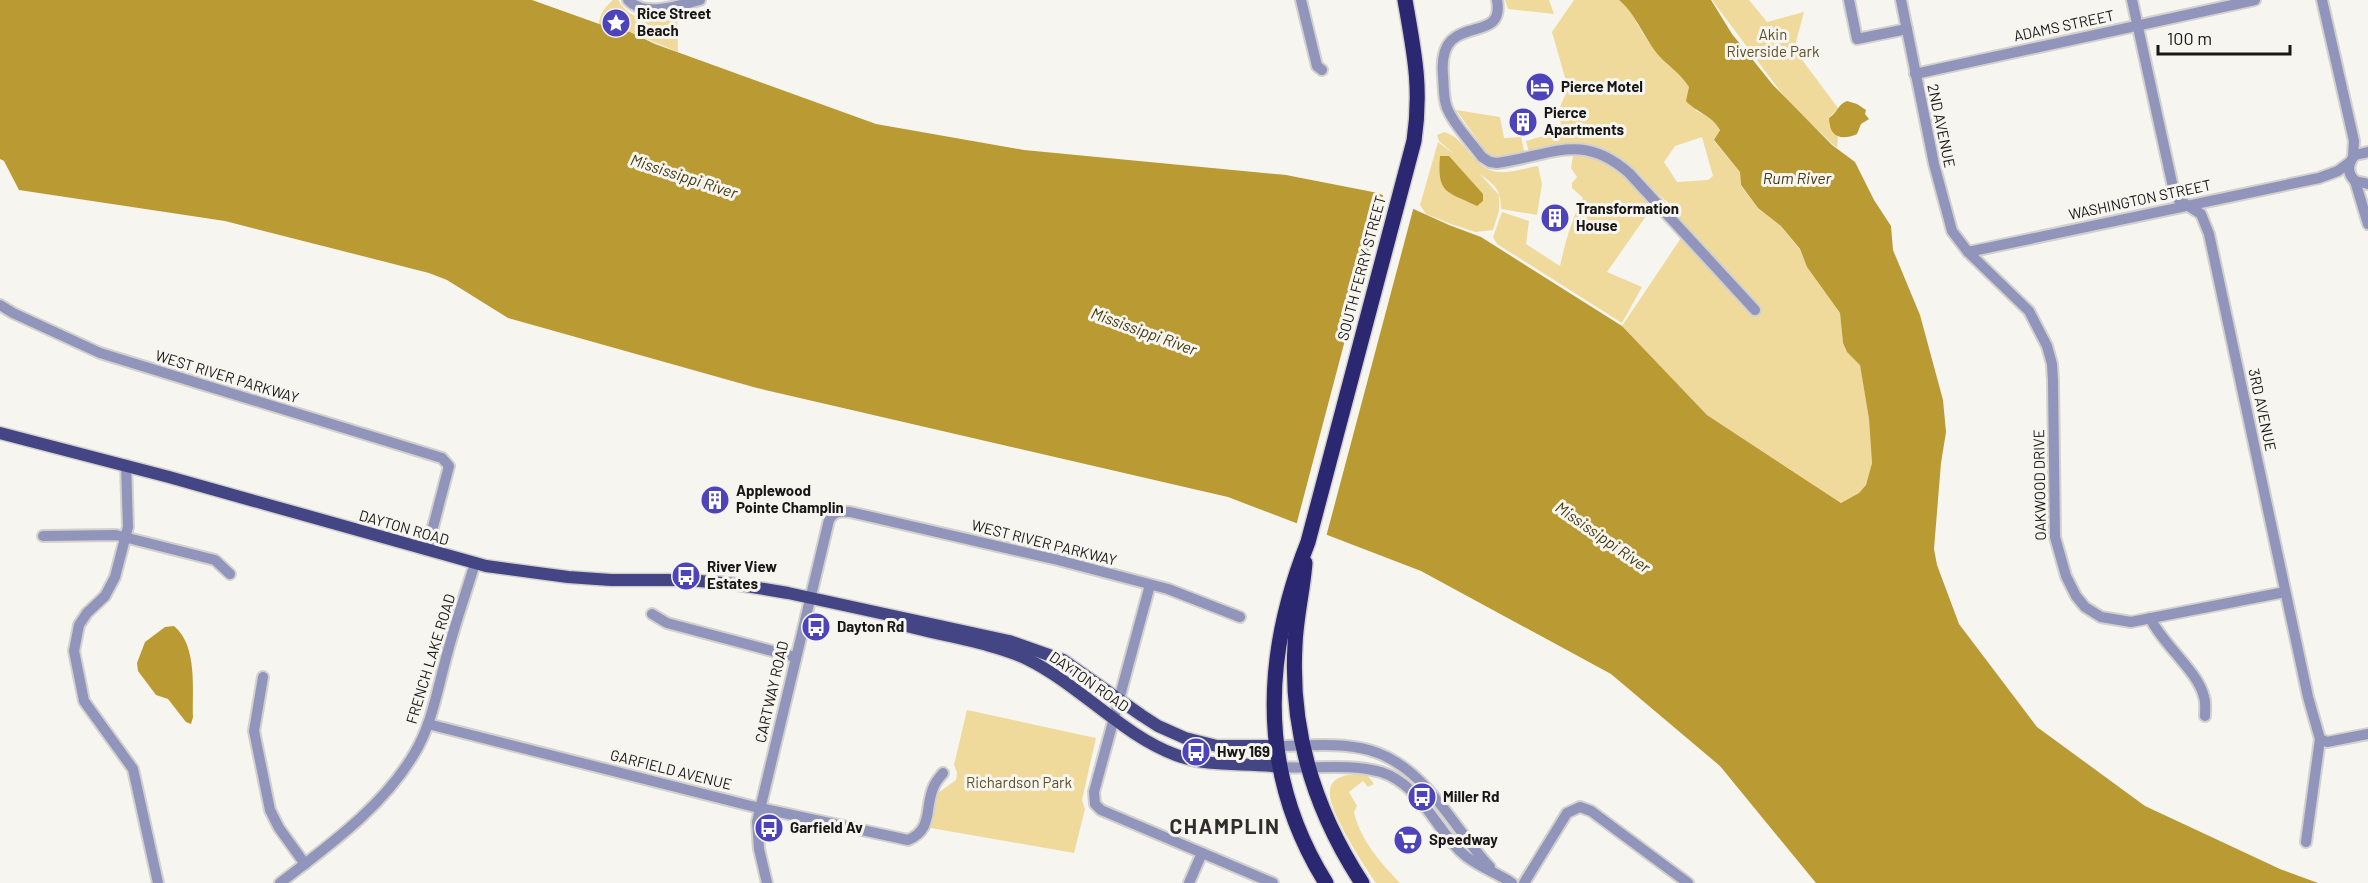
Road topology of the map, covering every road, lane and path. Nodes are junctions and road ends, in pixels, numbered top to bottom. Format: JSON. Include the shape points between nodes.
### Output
{"nodes":[{"id":1,"x":628,"y":0,"type":"edge"},
{"id":2,"x":700,"y":0,"type":"edge"},
{"id":3,"x":1301,"y":0,"type":"edge"},
{"id":4,"x":1405,"y":0,"type":"edge"},
{"id":5,"x":1497,"y":0,"type":"edge"},
{"id":6,"x":1849,"y":0,"type":"edge"},
{"id":7,"x":1901,"y":0,"type":"edge"},
{"id":8,"x":2132,"y":0,"type":"edge"},
{"id":9,"x":2255,"y":0,"type":"edge"},
{"id":10,"x":2322,"y":0,"type":"edge"},
{"id":11,"x":2138,"y":25,"type":"junction"},
{"id":12,"x":1907,"y":28,"type":"junction"},
{"id":13,"x":1322,"y":70,"type":"dead end"},
{"id":14,"x":1915,"y":74,"type":"junction"},
{"id":15,"x":2351,"y":127,"type":"junction"},
{"id":16,"x":2368,"y":151,"type":"edge"},
{"id":17,"x":2352,"y":160,"type":"junction"},
{"id":18,"x":2319,"y":177,"type":"junction"},
{"id":19,"x":2354,"y":180,"type":"junction"},
{"id":20,"x":2368,"y":184,"type":"edge"},
{"id":21,"x":2368,"y":190,"type":"edge"},
{"id":22,"x":2187,"y":205,"type":"junction"},
{"id":23,"x":2367,"y":220,"type":"edge"},
{"id":24,"x":1968,"y":252,"type":"junction"},
{"id":25,"x":0,"y":305,"type":"edge"},
{"id":26,"x":1755,"y":310,"type":"dead end"},
{"id":27,"x":0,"y":433,"type":"edge"},
{"id":28,"x":126,"y":465,"type":"junction"},
{"id":29,"x":837,"y":512,"type":"joint"},
{"id":30,"x":43,"y":536,"type":"dead end"},
{"id":31,"x":125,"y":537,"type":"junction"},
{"id":32,"x":1308,"y":542,"type":"junction"},
{"id":33,"x":427,"y":550,"type":"junction"},
{"id":34,"x":475,"y":563,"type":"junction"},
{"id":35,"x":230,"y":574,"type":"dead end"},
{"id":36,"x":1150,"y":585,"type":"junction"},
{"id":37,"x":2285,"y":592,"type":"junction"},
{"id":38,"x":810,"y":598,"type":"junction"},
{"id":39,"x":652,"y":614,"type":"dead end"},
{"id":40,"x":1240,"y":617,"type":"dead end"},
{"id":41,"x":2150,"y":618,"type":"junction"},
{"id":42,"x":795,"y":657,"type":"junction"},
{"id":43,"x":263,"y":677,"type":"dead end"},
{"id":44,"x":1119,"y":698,"type":"junction"},
{"id":45,"x":2205,"y":716,"type":"dead end"},
{"id":46,"x":1114,"y":718,"type":"junction"},
{"id":47,"x":429,"y":724,"type":"junction"},
{"id":48,"x":2368,"y":734,"type":"edge"},
{"id":49,"x":2320,"y":739,"type":"junction"},
{"id":50,"x":1276,"y":746,"type":"junction"},
{"id":51,"x":1302,"y":746,"type":"junction"},
{"id":52,"x":1280,"y":767,"type":"junction"},
{"id":53,"x":1308,"y":768,"type":"junction"},
{"id":54,"x":943,"y":773,"type":"dead end"},
{"id":55,"x":761,"y":806,"type":"junction"},
{"id":56,"x":2306,"y":842,"type":"dead end"},
{"id":57,"x":1202,"y":853,"type":"junction"},
{"id":58,"x":305,"y":864,"type":"junction"},
{"id":59,"x":1495,"y":872,"type":"junction"},
{"id":60,"x":158,"y":883,"type":"edge"},
{"id":61,"x":280,"y":883,"type":"edge"},
{"id":62,"x":767,"y":883,"type":"edge"},
{"id":63,"x":1189,"y":883,"type":"edge"},
{"id":64,"x":1273,"y":883,"type":"edge"},
{"id":65,"x":1326,"y":883,"type":"edge"},
{"id":66,"x":1362,"y":883,"type":"edge"},
{"id":67,"x":1512,"y":883,"type":"edge"},
{"id":68,"x":1524,"y":883,"type":"edge"},
{"id":69,"x":1688,"y":883,"type":"edge"}],
"edges":[{"from":1,"to":2,"type":"street","via":[[638,8],[648,9]]},
{"from":3,"to":13,"type":"street","via":[[1317,66]]},
{"from":4,"to":32,"type":"highway","name":"SOUTH FERRY STREET","via":[[1419,98],[1414,141]]},
{"from":5,"to":26,"type":"street","via":[[1493,22],[1451,40],[1441,59],[1446,106],[1482,157],[1497,163],[1580,149],[1609,157],[1629,173]]},
{"from":6,"to":12,"type":"street","via":[[1857,39]]},
{"from":7,"to":12,"type":"street","name":"2ND AVENUE"},
{"from":8,"to":11,"type":"street","name":"3RD AVENUE"},
{"from":9,"to":11,"type":"street","name":"ADAMS STREET"},
{"from":10,"to":15,"type":"street"},
{"from":11,"to":14,"type":"street","name":"ADAMS STREET"},
{"from":11,"to":22,"type":"street","name":"3RD AVENUE","via":[[2174,192]]},
{"from":12,"to":14,"type":"street","name":"2ND AVENUE"},
{"from":14,"to":24,"type":"street","name":"2ND AVENUE","via":[[1948,221]]},
{"from":15,"to":16,"type":"street"},
{"from":15,"to":17,"type":"street","via":[[2355,151]]},
{"from":16,"to":17,"type":"street","name":"WASHINGTON STREET"},
{"from":17,"to":18,"type":"street","name":"WASHINGTON STREET","via":[[2338,171]]},
{"from":17,"to":19,"type":"street","via":[[2349,169]]},
{"from":18,"to":19,"type":"street","name":"WASHINGTON STREET"},
{"from":18,"to":22,"type":"street","name":"WASHINGTON STREET"},
{"from":19,"to":20,"type":"street","name":"WASHINGTON STREET"},
{"from":19,"to":23,"type":"street"},
{"from":21,"to":23,"type":"street"},
{"from":22,"to":24,"type":"street","name":"WASHINGTON STREET"},
{"from":22,"to":37,"type":"street","name":"3RD AVENUE","via":[[2201,214],[2209,234]]},
{"from":24,"to":41,"type":"street","name":"OAKWOOD DRIVE","via":[[2029,311],[2047,346],[2053,381],[2055,537],[2070,587],[2085,607],[2101,617],[2120,622]]},
{"from":25,"to":33,"type":"street","name":"WEST RIVER PARKWAY","via":[[100,353],[442,458],[449,466]]},
{"from":27,"to":28,"type":"main road","name":"DAYTON ROAD"},
{"from":28,"to":31,"type":"street"},
{"from":28,"to":33,"type":"main road","name":"DAYTON ROAD"},
{"from":29,"to":36,"type":"street","name":"WEST RIVER PARKWAY","via":[[1035,555]]},
{"from":29,"to":38,"type":"street","name":"CARTWAY ROAD","via":[[829,520]]},
{"from":30,"to":31,"type":"street"},
{"from":31,"to":35,"type":"street","via":[[214,560]]},
{"from":31,"to":60,"type":"street","via":[[111,587],[79,625],[75,664],[84,701],[133,769]]},
{"from":32,"to":50,"type":"highway","via":[[1290,589],[1278,642]]},
{"from":32,"to":51,"type":"highway","via":[[1295,644],[1294,679]]},
{"from":33,"to":34,"type":"main road","name":"DAYTON ROAD"},
{"from":34,"to":38,"type":"main road","name":"DAYTON ROAD","via":[[568,577],[734,584]]},
{"from":34,"to":47,"type":"street","name":"FRENCH LAKE ROAD"},
{"from":36,"to":40,"type":"street","name":"WEST RIVER PARKWAY"},
{"from":36,"to":44,"type":"street"},
{"from":37,"to":41,"type":"street","name":"OAKWOOD DRIVE"},
{"from":37,"to":49,"type":"street","name":"3RD AVENUE"},
{"from":38,"to":42,"type":"street","name":"CARTWAY ROAD"},
{"from":38,"to":44,"type":"main road","name":"DAYTON ROAD","via":[[1031,647],[1063,660]]},
{"from":38,"to":46,"type":"main road","name":"DAYTON ROAD","via":[[1025,658],[1059,677]]},
{"from":39,"to":42,"type":"street","via":[[667,623]]},
{"from":41,"to":45,"type":"street","via":[[2202,690]]},
{"from":42,"to":55,"type":"street","name":"CARTWAY ROAD"},
{"from":43,"to":58,"type":"street","via":[[254,730],[270,810]]},
{"from":44,"to":46,"type":"street"},
{"from":44,"to":50,"type":"main road","name":"DAYTON ROAD","via":[[1158,726],[1197,742],[1231,747]]},
{"from":46,"to":52,"type":"main road","name":"DAYTON ROAD","via":[[1187,759]]},
{"from":46,"to":57,"type":"street","via":[[1094,792],[1095,804]]},
{"from":47,"to":55,"type":"street","name":"GARFIELD AVENUE"},
{"from":47,"to":58,"type":"street","name":"FRENCH LAKE ROAD","via":[[396,782]]},
{"from":48,"to":49,"type":"street","via":[[2335,741]]},
{"from":49,"to":56,"type":"street","name":"3RD AVENUE"},
{"from":50,"to":51,"type":"street"},
{"from":50,"to":52,"type":"highway"},
{"from":51,"to":53,"type":"highway"},
{"from":51,"to":59,"type":"street","via":[[1367,750],[1402,767],[1430,791]]},
{"from":52,"to":53,"type":"street"},
{"from":52,"to":65,"type":"highway","via":[[1299,830]]},
{"from":53,"to":59,"type":"street","via":[[1364,768],[1388,775],[1418,797],[1463,854]]},
{"from":53,"to":66,"type":"highway","via":[[1329,825]]},
{"from":54,"to":55,"type":"street","name":"GARFIELD AVENUE","via":[[934,787],[925,825],[918,836],[908,840]]},
{"from":55,"to":62,"type":"street","name":"CARTWAY ROAD","via":[[757,836]]},
{"from":57,"to":63,"type":"street"},
{"from":57,"to":64,"type":"street"},
{"from":58,"to":61,"type":"street","name":"FRENCH LAKE ROAD"},
{"from":59,"to":67,"type":"street"},
{"from":68,"to":69,"type":"street","via":[[1567,813],[1583,807]]}]}
